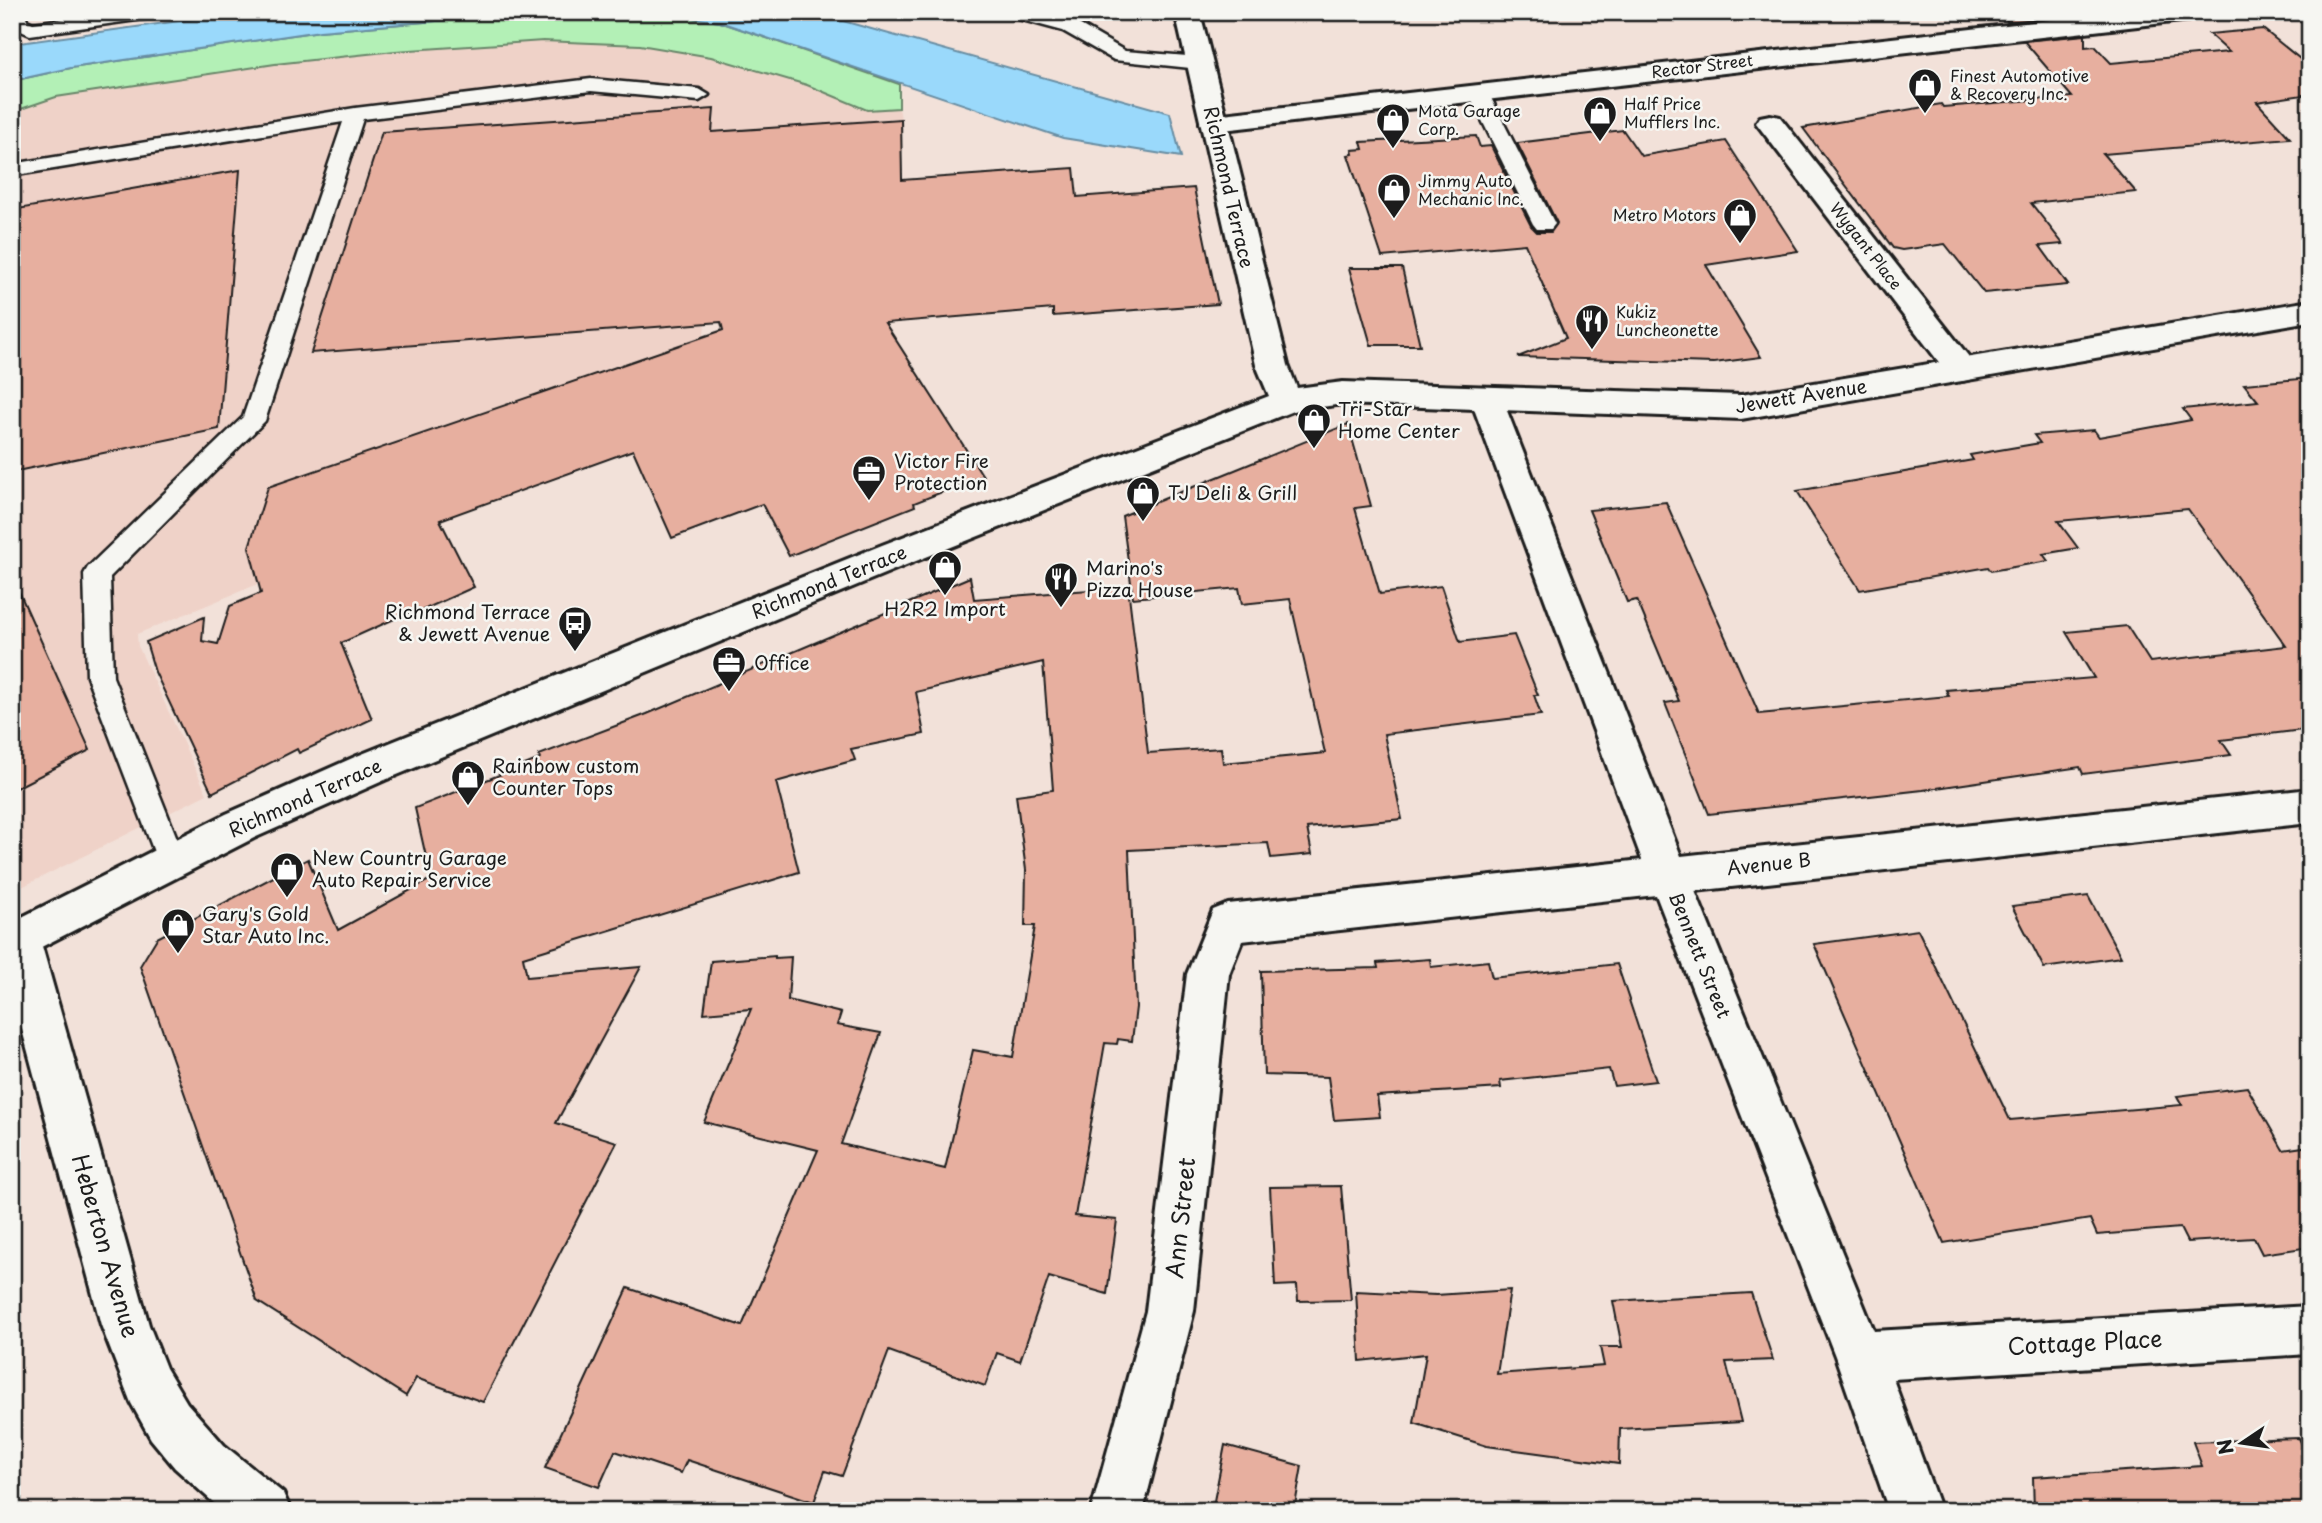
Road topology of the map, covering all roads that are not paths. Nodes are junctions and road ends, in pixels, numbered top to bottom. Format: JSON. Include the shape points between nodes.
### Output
{"nodes":[{"id":1,"x":16,"y":12,"type":"edge"},
{"id":2,"x":158,"y":12,"type":"edge"},
{"id":3,"x":1013,"y":12,"type":"edge"},
{"id":4,"x":1188,"y":12,"type":"edge"},
{"id":5,"x":2190,"y":12,"type":"edge"},
{"id":6,"x":1200,"y":64,"type":"junction"},
{"id":7,"x":1478,"y":92,"type":"junction"},
{"id":8,"x":699,"y":96,"type":"dead end"},
{"id":9,"x":355,"y":114,"type":"junction"},
{"id":10,"x":1214,"y":123,"type":"junction"},
{"id":11,"x":1770,"y":123,"type":"dead end"},
{"id":12,"x":17,"y":169,"type":"dead end"},
{"id":13,"x":1544,"y":224,"type":"dead end"},
{"id":14,"x":2310,"y":312,"type":"edge"},
{"id":15,"x":1962,"y":370,"type":"junction"},
{"id":16,"x":1486,"y":398,"type":"junction"},
{"id":17,"x":1287,"y":401,"type":"junction"},
{"id":18,"x":2310,"y":806,"type":"edge"},
{"id":19,"x":171,"y":861,"type":"junction"},
{"id":20,"x":1668,"y":874,"type":"junction"},
{"id":21,"x":1228,"y":923,"type":"joint"},
{"id":22,"x":16,"y":941,"type":"edge"},
{"id":23,"x":2310,"y":1330,"type":"edge"},
{"id":24,"x":1860,"y":1356,"type":"junction"},
{"id":25,"x":265,"y":1511,"type":"edge"},
{"id":26,"x":1117,"y":1511,"type":"edge"},
{"id":27,"x":1915,"y":1511,"type":"edge"}],
"edges":[{"from":1,"to":2,"type":"lane","via":[[18,23],[30,29]]},
{"from":3,"to":6,"type":"lane","via":[[1070,27],[1121,56]]},
{"from":4,"to":6,"type":"street","name":"Richmond Terrace"},
{"from":5,"to":7,"type":"street","name":"Rector Street"},
{"from":6,"to":10,"type":"street","name":"Richmond Terrace"},
{"from":7,"to":10,"type":"street","name":"Rector Street"},
{"from":7,"to":13,"type":"lane"},
{"from":8,"to":9,"type":"lane","via":[[591,85]]},
{"from":9,"to":12,"type":"lane"},
{"from":9,"to":19,"type":"lane","via":[[253,421],[97,574],[100,677]]},
{"from":10,"to":17,"type":"street","name":"Richmond Terrace","via":[[1272,365]]},
{"from":11,"to":15,"type":"street","name":"Wygant Place"},
{"from":14,"to":15,"type":"street","name":"Jewett Avenue"},
{"from":15,"to":16,"type":"street","name":"Jewett Avenue","via":[[1741,407]]},
{"from":16,"to":17,"type":"street","name":"Jewett Avenue","via":[[1343,393]]},
{"from":16,"to":20,"type":"street","name":"Bennett Street"},
{"from":17,"to":19,"type":"street","name":"Richmond Terrace","via":[[370,768]]},
{"from":18,"to":20,"type":"street","name":"Avenue B"},
{"from":19,"to":22,"type":"street","name":"Richmond Terrace"},
{"from":20,"to":21,"type":"street","name":"Avenue B"},
{"from":20,"to":24,"type":"street","name":"Bennett Street"},
{"from":21,"to":26,"type":"street","name":"Ann Street","via":[[1208,974],[1170,1311]]},
{"from":22,"to":25,"type":"street","name":"Heberton Avenue","via":[[125,1325],[158,1404],[205,1463]]},
{"from":23,"to":24,"type":"street","name":"Cottage Place"},
{"from":24,"to":27,"type":"street","name":"Bennett Street"}]}
